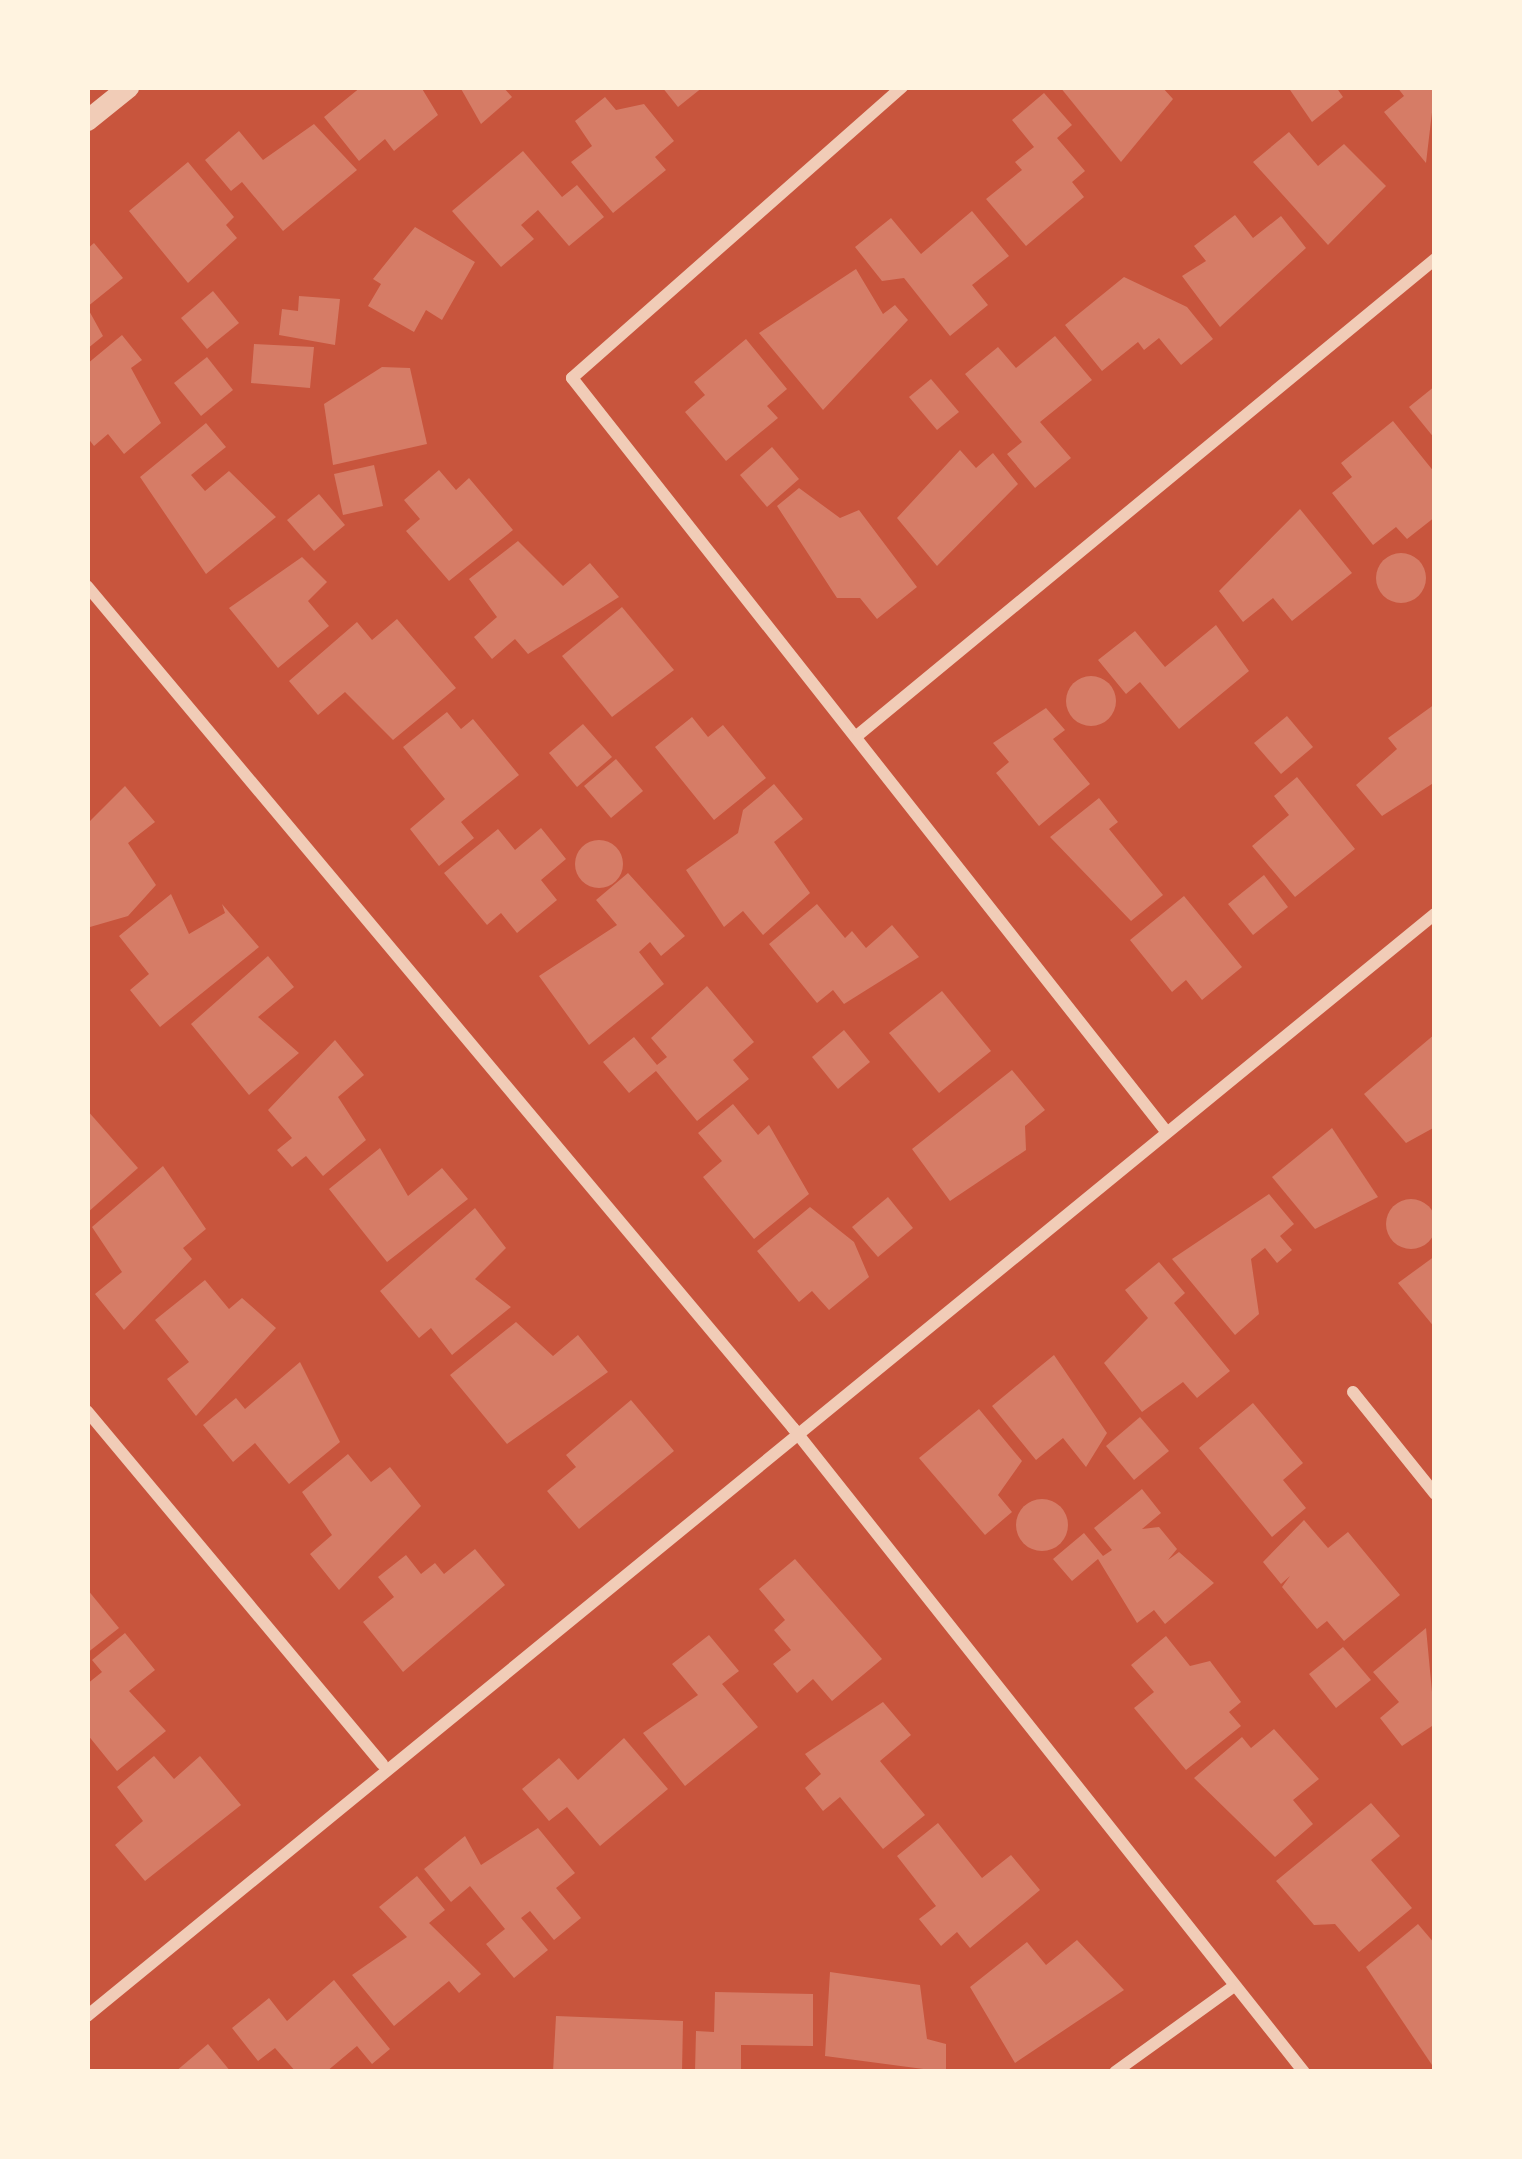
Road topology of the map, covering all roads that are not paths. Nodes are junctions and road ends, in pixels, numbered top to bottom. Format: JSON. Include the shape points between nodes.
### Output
{"nodes":[{"id":1,"x":128,"y":87,"type":"edge"},
{"id":2,"x":902,"y":87,"type":"edge"},
{"id":3,"x":87,"y":120,"type":"edge"},
{"id":4,"x":1435,"y":259,"type":"edge"},
{"id":5,"x":87,"y":586,"type":"edge"},
{"id":6,"x":858,"y":735,"type":"junction"},
{"id":7,"x":1435,"y":914,"type":"edge"},
{"id":8,"x":1165,"y":1130,"type":"junction"},
{"id":9,"x":1353,"y":1392,"type":"dead end"},
{"id":10,"x":87,"y":1411,"type":"edge"},
{"id":11,"x":794,"y":1428,"type":"junction"},
{"id":12,"x":1435,"y":1493,"type":"edge"},
{"id":13,"x":382,"y":1764,"type":"junction"},
{"id":14,"x":1230,"y":1989,"type":"junction"},
{"id":15,"x":87,"y":2016,"type":"edge"},
{"id":16,"x":1114,"y":2072,"type":"edge"},
{"id":17,"x":1304,"y":2072,"type":"edge"}],
"edges":[{"from":1,"to":3,"type":"street"},
{"from":2,"to":6,"type":"street","via":[[572,378]]},
{"from":4,"to":6,"type":"street"},
{"from":5,"to":11,"type":"street"},
{"from":6,"to":8,"type":"street"},
{"from":7,"to":8,"type":"street"},
{"from":8,"to":11,"type":"street"},
{"from":9,"to":12,"type":"street"},
{"from":10,"to":13,"type":"street"},
{"from":11,"to":13,"type":"street"},
{"from":11,"to":14,"type":"street"},
{"from":13,"to":15,"type":"street"},
{"from":14,"to":16,"type":"street"},
{"from":14,"to":17,"type":"street"}]}
